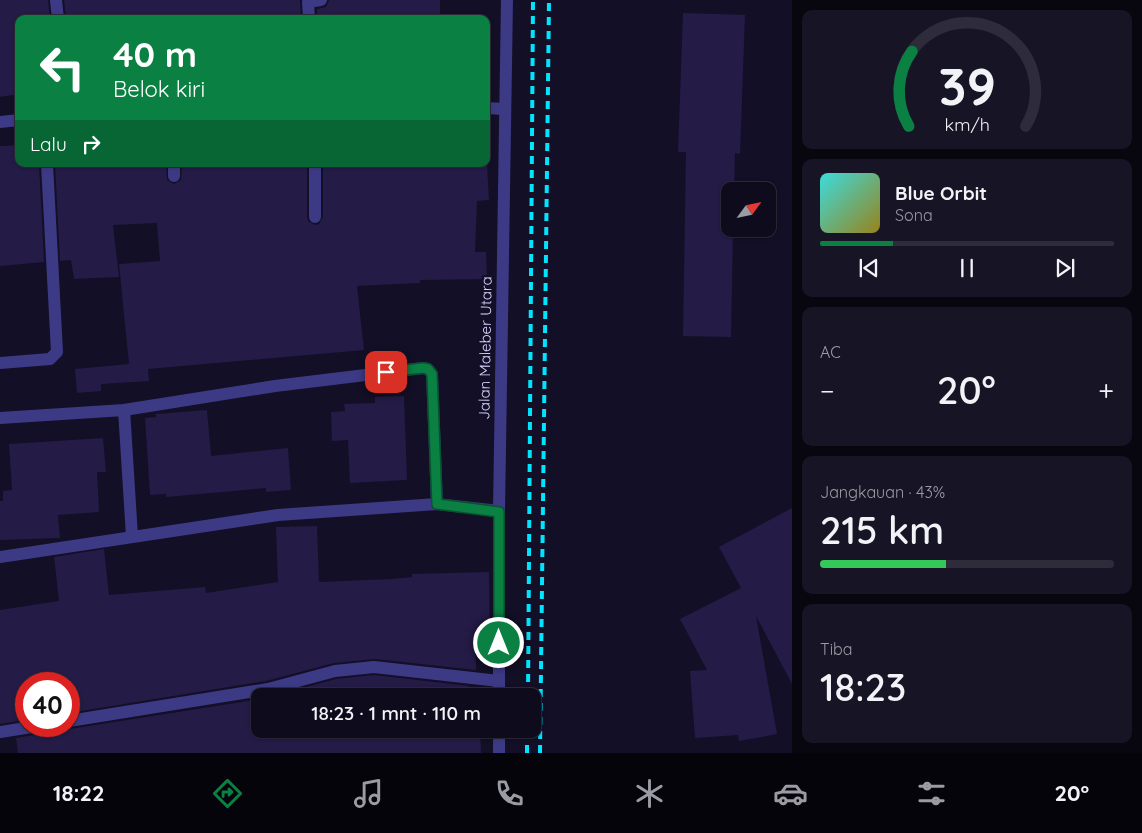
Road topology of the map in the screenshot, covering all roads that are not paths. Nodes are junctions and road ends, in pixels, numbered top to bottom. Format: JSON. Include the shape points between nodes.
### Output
{"nodes":[{"id":1,"x":56,"y":0,"type":"edge"},
{"id":2,"x":321,"y":0,"type":"edge"},
{"id":3,"x":507,"y":0,"type":"edge"},
{"id":4,"x":58,"y":15,"type":"edge"},
{"id":5,"x":309,"y":15,"type":"edge"},
{"id":6,"x":490,"y":108,"type":"edge"},
{"id":7,"x":505,"y":109,"type":"junction"},
{"id":8,"x":15,"y":120,"type":"edge"},
{"id":9,"x":0,"y":122,"type":"edge"},
{"id":10,"x":48,"y":167,"type":"edge"},
{"id":11,"x":315,"y":167,"type":"edge"},
{"id":12,"x":315,"y":216,"type":"dead end"},
{"id":13,"x":0,"y":363,"type":"edge"},
{"id":14,"x":124,"y":410,"type":"junction"},
{"id":15,"x":0,"y":418,"type":"edge"},
{"id":16,"x":437,"y":504,"type":"junction"},
{"id":17,"x":499,"y":512,"type":"junction"},
{"id":18,"x":132,"y":536,"type":"junction"},
{"id":19,"x":0,"y":557,"type":"edge"},
{"id":20,"x":499,"y":681,"type":"junction"},
{"id":21,"x":499,"y":688,"type":"edge"},
{"id":22,"x":80,"y":719,"type":"edge"},
{"id":23,"x":15,"y":730,"type":"edge"},
{"id":24,"x":0,"y":732,"type":"edge"},
{"id":25,"x":499,"y":738,"type":"edge"},
{"id":26,"x":499,"y":753,"type":"edge"}],
"edges":[{"from":1,"to":4,"type":"street"},
{"from":2,"to":5,"type":"street","via":[[308,2]]},
{"from":3,"to":7,"type":"street","name":"Jalan Maleber Utara"},
{"from":6,"to":7,"type":"street"},
{"from":7,"to":17,"type":"street","name":"Jalan Maleber Utara"},
{"from":8,"to":9,"type":"street"},
{"from":10,"to":13,"type":"street","via":[[57,352],[50,359]]},
{"from":11,"to":12,"type":"street"},
{"from":14,"to":15,"type":"street"},
{"from":14,"to":16,"type":"street","via":[[275,386],[428,369],[432,374]]},
{"from":14,"to":18,"type":"street"},
{"from":16,"to":17,"type":"street"},
{"from":16,"to":18,"type":"street","via":[[278,514]]},
{"from":17,"to":20,"type":"street","name":"Jalan Maleber Utara"},
{"from":18,"to":19,"type":"street"},
{"from":20,"to":21,"type":"street","name":"Jalan Maleber Utara"},
{"from":20,"to":22,"type":"street","via":[[374,667],[335,672],[268,689]]},
{"from":23,"to":24,"type":"street"},
{"from":25,"to":26,"type":"street"}]}
